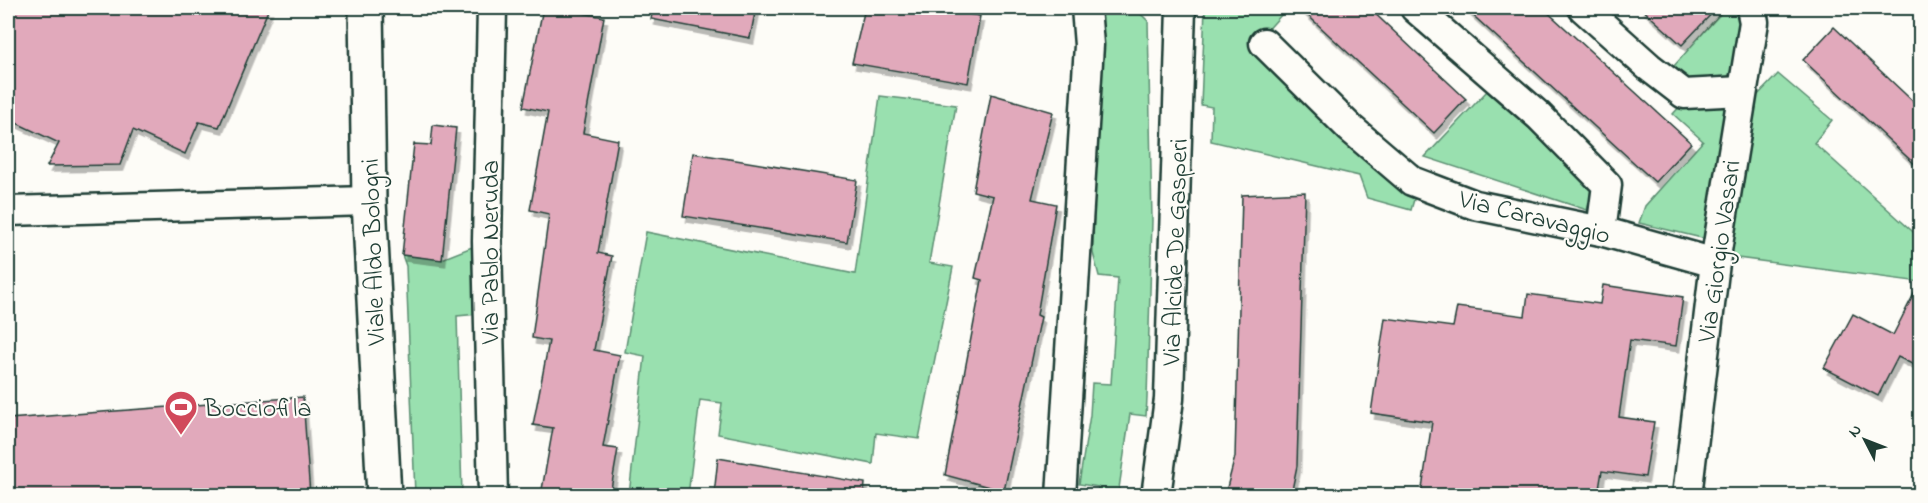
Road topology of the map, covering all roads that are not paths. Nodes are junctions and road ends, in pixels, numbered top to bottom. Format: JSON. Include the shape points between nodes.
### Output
{"nodes":[{"id":1,"x":366,"y":8,"type":"edge"},
{"id":2,"x":492,"y":8,"type":"edge"},
{"id":3,"x":1086,"y":8,"type":"edge"},
{"id":4,"x":1181,"y":8,"type":"edge"},
{"id":5,"x":1415,"y":8,"type":"edge"},
{"id":6,"x":1583,"y":8,"type":"edge"},
{"id":7,"x":1751,"y":8,"type":"edge"},
{"id":8,"x":1264,"y":43,"type":"dead end"},
{"id":9,"x":1742,"y":91,"type":"junction"},
{"id":10,"x":369,"y":201,"type":"junction"},
{"id":11,"x":8,"y":211,"type":"edge"},
{"id":12,"x":1601,"y":231,"type":"junction"},
{"id":13,"x":1715,"y":263,"type":"junction"},
{"id":14,"x":384,"y":495,"type":"edge"},
{"id":15,"x":493,"y":495,"type":"edge"},
{"id":16,"x":1061,"y":495,"type":"edge"},
{"id":17,"x":1156,"y":495,"type":"edge"},
{"id":18,"x":1687,"y":495,"type":"edge"}],
"edges":[{"from":1,"to":10,"type":"main road","name":"Viale Aldo Bologni"},
{"from":2,"to":15,"type":"street","name":"Via Pablo Neruda","via":[[487,241]]},
{"from":3,"to":16,"type":"street","via":[[1089,45]]},
{"from":4,"to":17,"type":"street","name":"Via Alcide De Gasperi","via":[[1169,399]]},
{"from":5,"to":12,"type":"street","via":[[1539,116],[1607,185]]},
{"from":6,"to":9,"type":"street","via":[[1684,94]]},
{"from":7,"to":9,"type":"street","name":"Via Giorgio Vasari","via":[[1754,22]]},
{"from":8,"to":12,"type":"street","name":"Via Caravaggio","via":[[1350,128],[1412,181],[1474,205]]},
{"from":9,"to":13,"type":"street","name":"Via Giorgio Vasari"},
{"from":10,"to":11,"type":"street"},
{"from":10,"to":14,"type":"main road","name":"Viale Aldo Bologni"},
{"from":12,"to":13,"type":"street","name":"Via Caravaggio"},
{"from":13,"to":18,"type":"street","name":"Via Giorgio Vasari"}]}
